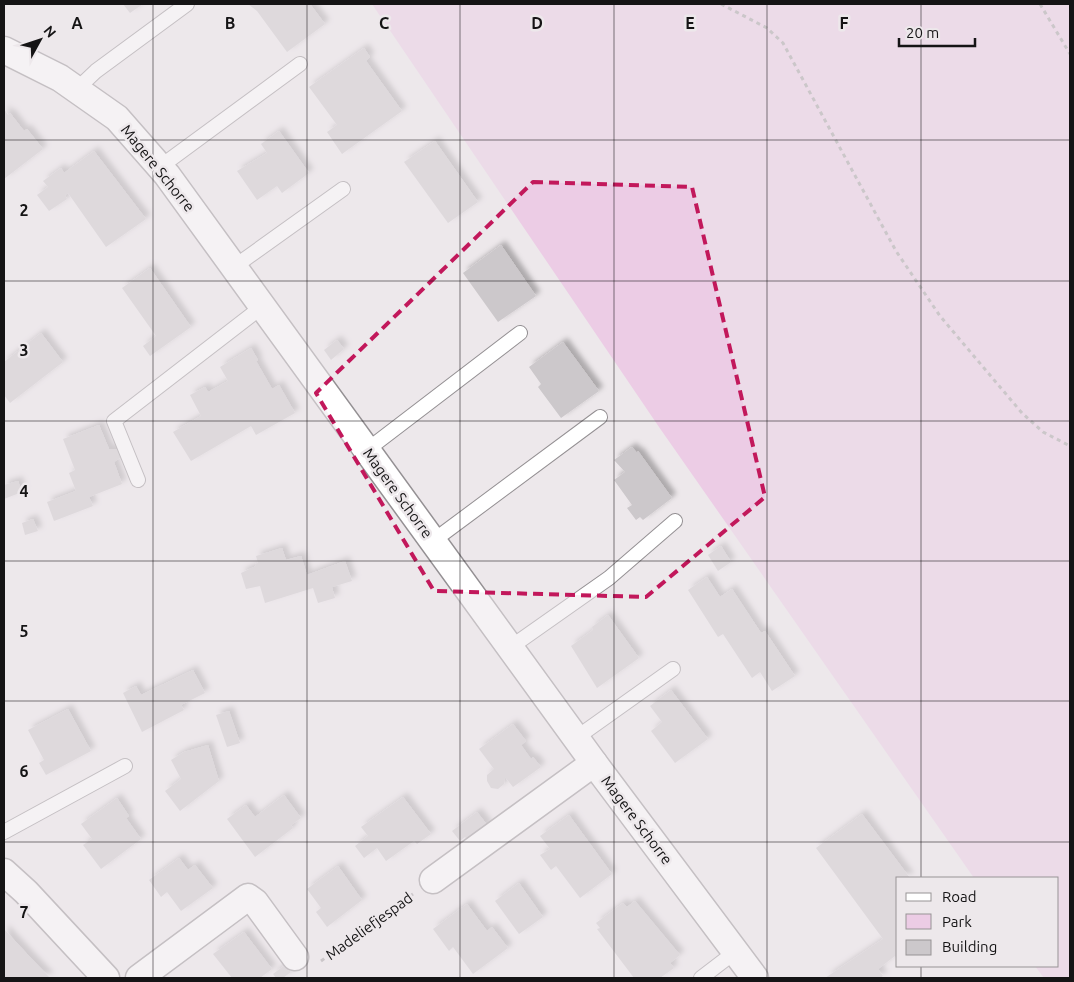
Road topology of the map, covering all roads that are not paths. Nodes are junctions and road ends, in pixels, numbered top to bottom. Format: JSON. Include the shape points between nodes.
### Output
{"nodes":[{"id":1,"x":187,"y":4,"type":"edge"},
{"id":2,"x":4,"y":50,"type":"edge"},
{"id":3,"x":300,"y":64,"type":"dead end"},
{"id":4,"x":76,"y":90,"type":"junction"},
{"id":5,"x":160,"y":167,"type":"junction"},
{"id":6,"x":343,"y":189,"type":"dead end"},
{"id":7,"x":234,"y":267,"type":"junction"},
{"id":8,"x":263,"y":306,"type":"junction"},
{"id":9,"x":520,"y":333,"type":"dead end"},
{"id":10,"x":600,"y":417,"type":"dead end"},
{"id":11,"x":367,"y":450,"type":"junction"},
{"id":12,"x":138,"y":480,"type":"dead end"},
{"id":13,"x":676,"y":521,"type":"dead end"},
{"id":14,"x":433,"y":541,"type":"junction"},
{"id":15,"x":511,"y":648,"type":"junction"},
{"id":16,"x":673,"y":669,"type":"dead end"},
{"id":17,"x":576,"y":738,"type":"junction"},
{"id":18,"x":594,"y":763,"type":"junction"},
{"id":19,"x":124,"y":766,"type":"dead end"},
{"id":20,"x":4,"y":832,"type":"edge"},
{"id":21,"x":4,"y":872,"type":"edge"},
{"id":22,"x":433,"y":880,"type":"road end"},
{"id":23,"x":735,"y":952,"type":"junction"},
{"id":24,"x":295,"y":958,"type":"road end"},
{"id":25,"x":106,"y":978,"type":"edge"},
{"id":26,"x":140,"y":978,"type":"edge"},
{"id":27,"x":701,"y":978,"type":"edge"},
{"id":28,"x":755,"y":978,"type":"edge"}],
"edges":[{"from":1,"to":4,"type":"lane","via":[[96,71]]},
{"from":2,"to":4,"type":"street","name":"Magere Schorre","via":[[60,78]]},
{"from":3,"to":5,"type":"lane"},
{"from":4,"to":5,"type":"street","name":"Magere Schorre","via":[[117,118]]},
{"from":5,"to":7,"type":"street","name":"Magere Schorre"},
{"from":6,"to":7,"type":"lane"},
{"from":7,"to":8,"type":"street","name":"Magere Schorre"},
{"from":8,"to":11,"type":"street","name":"Magere Schorre"},
{"from":8,"to":12,"type":"lane","via":[[114,421]]},
{"from":9,"to":11,"type":"lane"},
{"from":10,"to":14,"type":"lane"},
{"from":11,"to":14,"type":"street","name":"Magere Schorre"},
{"from":13,"to":15,"type":"lane","via":[[608,578]]},
{"from":14,"to":15,"type":"street","name":"Magere Schorre"},
{"from":15,"to":17,"type":"street","name":"Magere Schorre"},
{"from":16,"to":17,"type":"lane"},
{"from":17,"to":18,"type":"street","name":"Magere Schorre"},
{"from":18,"to":22,"type":"street"},
{"from":18,"to":23,"type":"street","name":"Magere Schorre"},
{"from":19,"to":20,"type":"lane"},
{"from":21,"to":25,"type":"street"},
{"from":23,"to":27,"type":"lane"},
{"from":23,"to":28,"type":"street","name":"Magere Schorre"},
{"from":24,"to":26,"type":"street","via":[[248,897]]}]}
